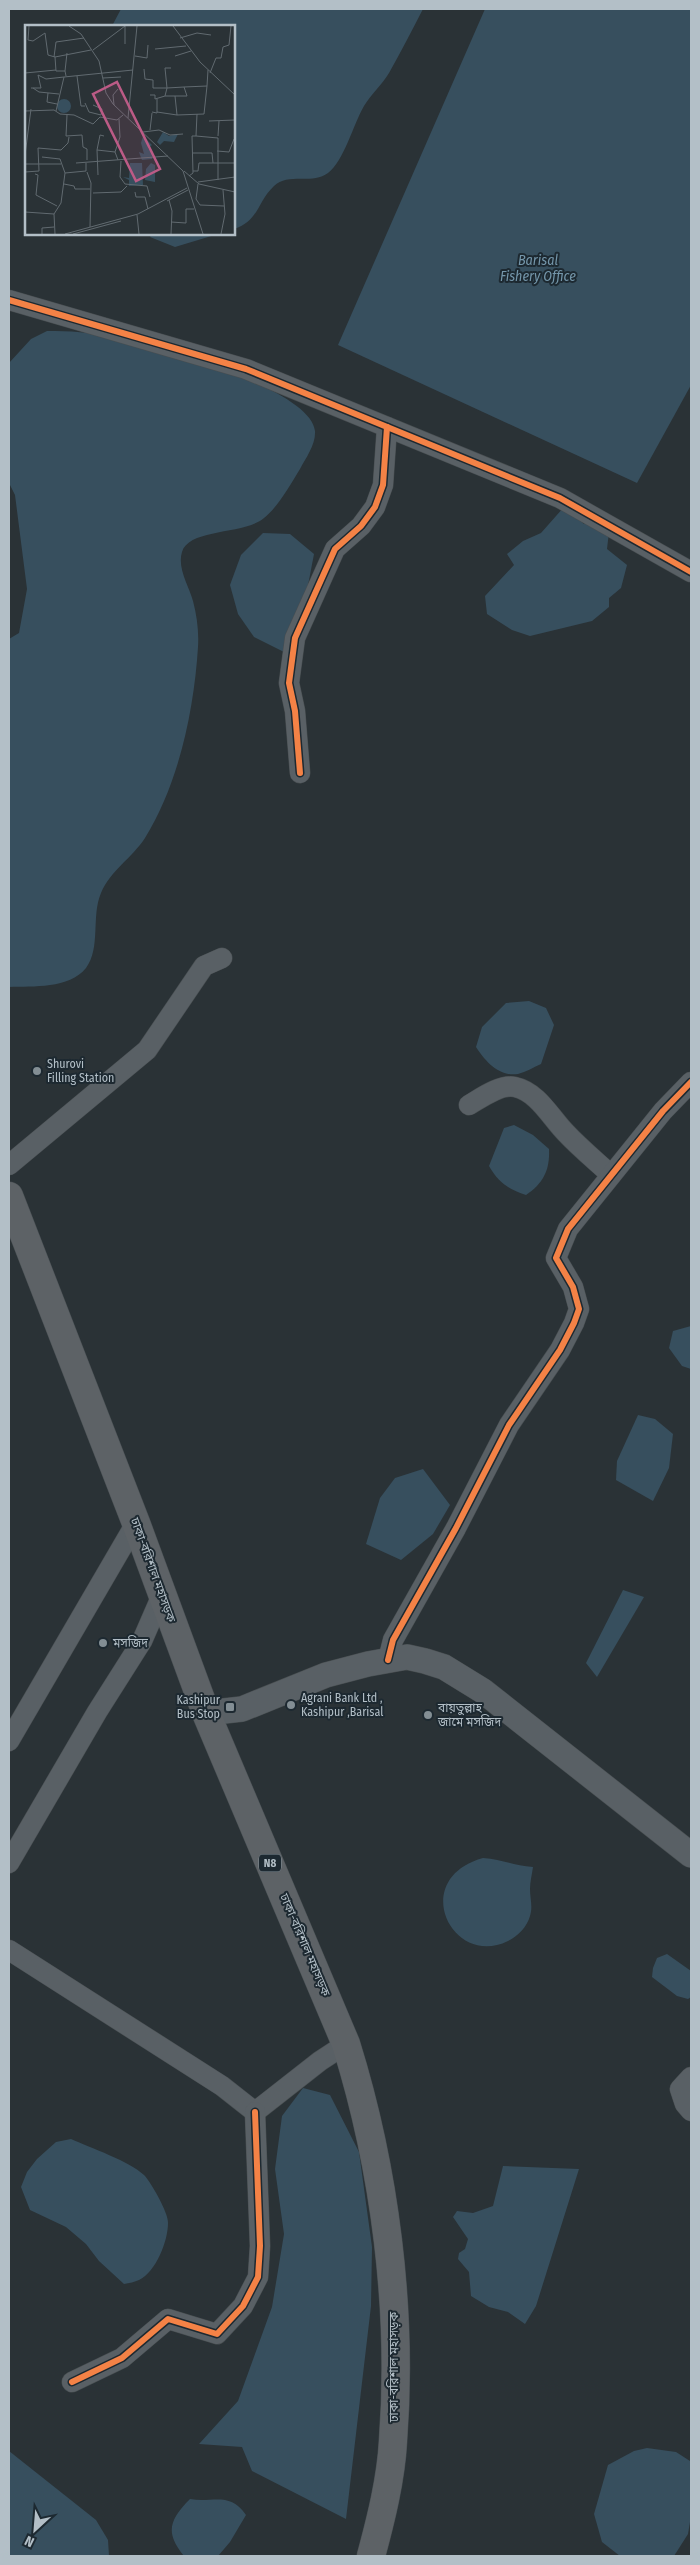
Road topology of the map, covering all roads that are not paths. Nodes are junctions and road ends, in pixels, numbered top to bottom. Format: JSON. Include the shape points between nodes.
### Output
{"nodes":[{"id":1,"x":9,"y":300,"type":"edge"},
{"id":2,"x":387,"y":427,"type":"junction"},
{"id":3,"x":691,"y":572,"type":"edge"},
{"id":4,"x":300,"y":774,"type":"dead end"},
{"id":5,"x":222,"y":958,"type":"dead end"},
{"id":6,"x":691,"y":1082,"type":"edge"},
{"id":7,"x":469,"y":1105,"type":"dead end"},
{"id":8,"x":9,"y":1165,"type":"edge"},
{"id":9,"x":611,"y":1175,"type":"junction"},
{"id":10,"x":9,"y":1196,"type":"edge"},
{"id":11,"x":136,"y":1523,"type":"junction"},
{"id":12,"x":162,"y":1595,"type":"junction"},
{"id":13,"x":388,"y":1660,"type":"junction"},
{"id":14,"x":206,"y":1713,"type":"junction"},
{"id":15,"x":9,"y":1741,"type":"edge"},
{"id":16,"x":691,"y":1856,"type":"edge"},
{"id":17,"x":9,"y":1863,"type":"edge"},
{"id":18,"x":9,"y":1950,"type":"edge"},
{"id":19,"x":346,"y":2044,"type":"junction"},
{"id":20,"x":691,"y":2077,"type":"edge"},
{"id":21,"x":691,"y":2111,"type":"edge"},
{"id":22,"x":255,"y":2112,"type":"junction"},
{"id":23,"x":72,"y":2382,"type":"dead end"},
{"id":24,"x":371,"y":2556,"type":"edge"}],
"edges":[{"from":1,"to":2,"type":"street","via":[[246,369]]},
{"from":2,"to":3,"type":"street","via":[[560,498]]},
{"from":2,"to":4,"type":"street","via":[[383,485],[375,506],[361,526],[335,549],[295,638],[289,683],[295,711]]},
{"from":5,"to":8,"type":"street","via":[[204,966],[147,1050]]},
{"from":6,"to":9,"type":"street","via":[[663,1110]]},
{"from":7,"to":9,"type":"street","via":[[498,1090],[514,1087],[536,1099],[565,1132]]},
{"from":9,"to":13,"type":"street","via":[[568,1229],[556,1258],[573,1287],[579,1309],[574,1323],[560,1350],[509,1424],[456,1528],[393,1640]]},
{"from":10,"to":11,"type":"highway","name":"ঢাকা-বরিশাল মহাসড়ক","number":"N8"},
{"from":11,"to":12,"type":"highway","name":"ঢাকা-বরিশাল মহাসড়ক","number":"N8"},
{"from":11,"to":15,"type":"street"},
{"from":12,"to":14,"type":"highway","name":"ঢাকা-বরিশাল মহাসড়ক","number":"N8"},
{"from":12,"to":17,"type":"street","via":[[142,1641]]},
{"from":13,"to":14,"type":"street","via":[[326,1675],[242,1709]]},
{"from":13,"to":16,"type":"street","via":[[407,1657],[425,1661],[463,1677],[520,1718]]},
{"from":14,"to":19,"type":"highway","name":"ঢাকা-বরিশাল মহাসড়ক","number":"N8"},
{"from":18,"to":22,"type":"street","via":[[222,2086]]},
{"from":19,"to":22,"type":"street"},
{"from":19,"to":24,"type":"highway","name":"ঢাকা-বরিশাল মহাসড়ক","number":"N8","via":[[360,2089],[382,2207],[396,2322],[393,2442]]},
{"from":20,"to":21,"type":"street","via":[[680,2089]]},
{"from":22,"to":23,"type":"street","via":[[260,2246],[258,2278],[243,2306],[216,2334],[168,2319],[122,2358]]}]}
